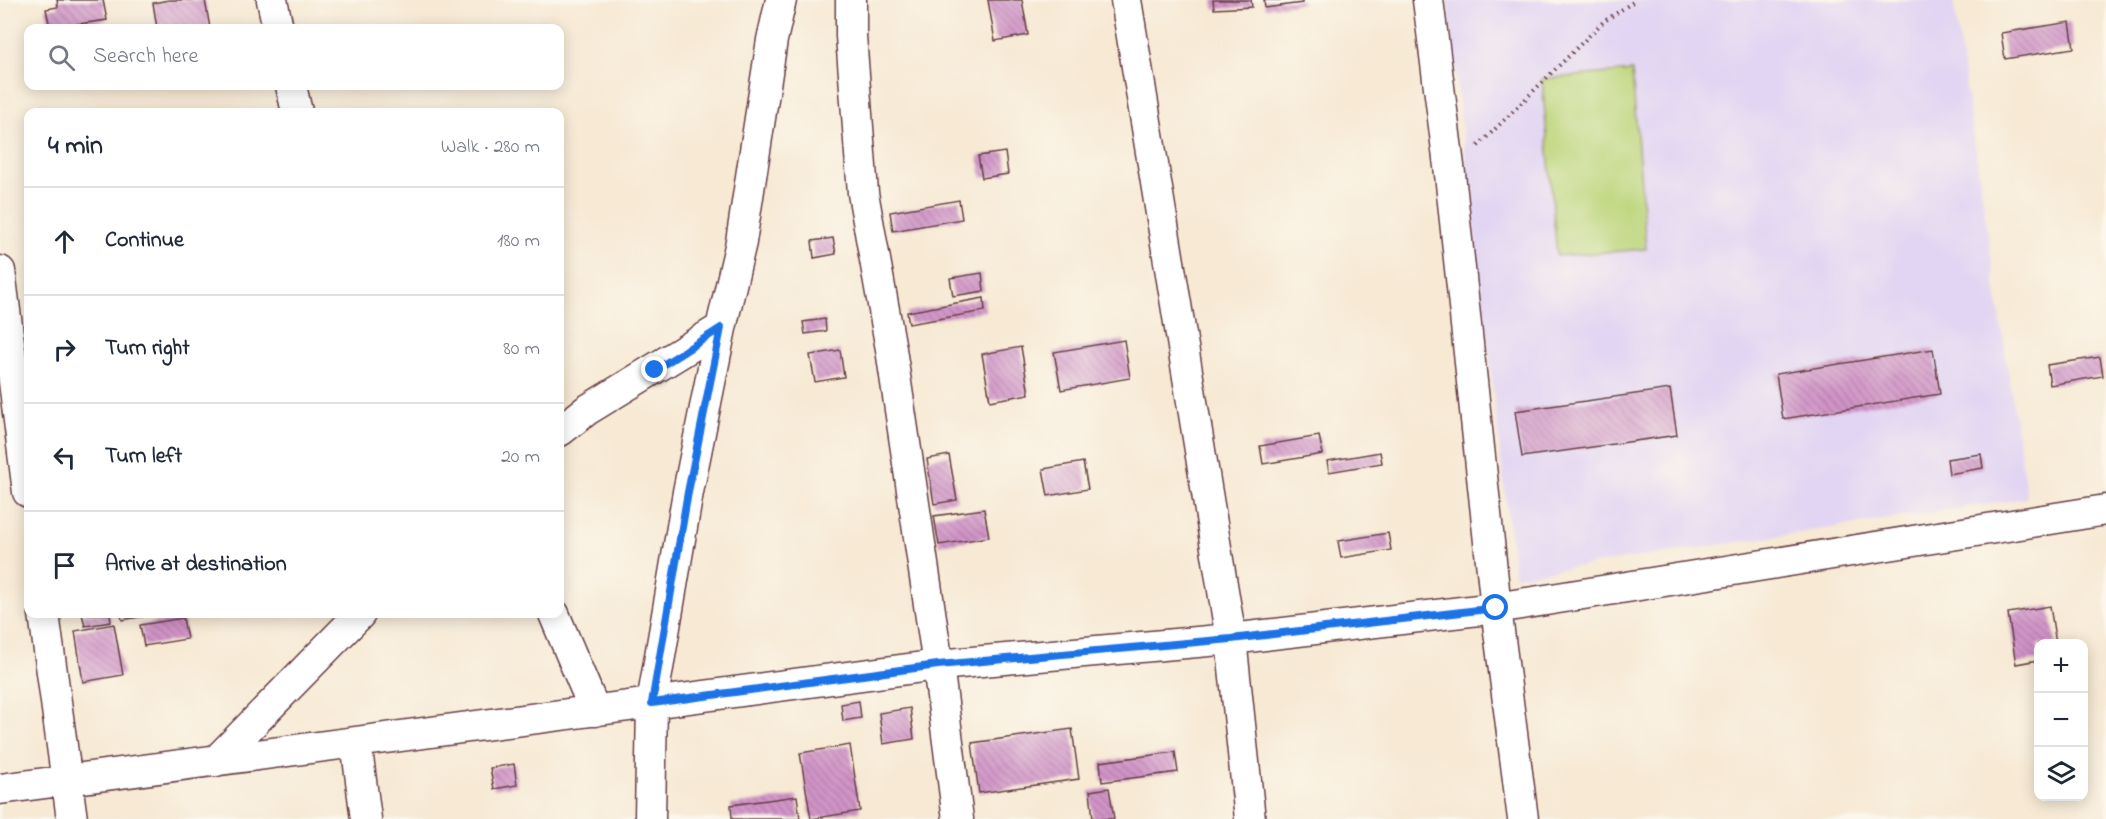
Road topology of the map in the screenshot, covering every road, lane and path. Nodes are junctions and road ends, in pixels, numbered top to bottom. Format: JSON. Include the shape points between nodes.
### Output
{"nodes":[{"id":1,"x":272,"y":0,"type":"edge"},
{"id":2,"x":781,"y":0,"type":"edge"},
{"id":3,"x":851,"y":0,"type":"edge"},
{"id":4,"x":1126,"y":0,"type":"edge"},
{"id":5,"x":1428,"y":0,"type":"edge"},
{"id":6,"x":1636,"y":0,"type":"edge"},
{"id":7,"x":277,"y":24,"type":"edge"},
{"id":8,"x":292,"y":90,"type":"edge"},
{"id":9,"x":296,"y":108,"type":"edge"},
{"id":10,"x":1450,"y":174,"type":"junction"},
{"id":11,"x":0,"y":271,"type":"edge"},
{"id":12,"x":721,"y":328,"type":"junction"},
{"id":13,"x":564,"y":428,"type":"edge"},
{"id":14,"x":24,"y":460,"type":"edge"},
{"id":15,"x":2106,"y":510,"type":"edge"},
{"id":16,"x":1496,"y":608,"type":"junction"},
{"id":17,"x":45,"y":618,"type":"edge"},
{"id":18,"x":356,"y":618,"type":"edge"},
{"id":19,"x":556,"y":618,"type":"edge"},
{"id":20,"x":1231,"y":639,"type":"junction"},
{"id":21,"x":938,"y":665,"type":"junction"},
{"id":22,"x":652,"y":703,"type":"junction"},
{"id":23,"x":595,"y":711,"type":"junction"},
{"id":24,"x":356,"y":742,"type":"junction"},
{"id":25,"x":216,"y":761,"type":"junction"},
{"id":26,"x":66,"y":781,"type":"junction"},
{"id":27,"x":0,"y":789,"type":"edge"},
{"id":28,"x":72,"y":819,"type":"edge"},
{"id":29,"x":366,"y":819,"type":"edge"},
{"id":30,"x":650,"y":819,"type":"edge"},
{"id":31,"x":958,"y":819,"type":"edge"},
{"id":32,"x":1250,"y":819,"type":"edge"},
{"id":33,"x":1523,"y":819,"type":"edge"}],
"edges":[{"from":1,"to":7,"type":"street"},
{"from":2,"to":12,"type":"street","via":[[741,242]]},
{"from":3,"to":21,"type":"street","via":[[850,36],[863,193],[891,349]]},
{"from":4,"to":20,"type":"street"},
{"from":5,"to":10,"type":"street"},
{"from":6,"to":10,"type":"path","via":[[1603,22]]},
{"from":8,"to":9,"type":"street"},
{"from":10,"to":16,"type":"street"},
{"from":11,"to":14,"type":"street"},
{"from":12,"to":13,"type":"street"},
{"from":12,"to":22,"type":"street"},
{"from":15,"to":16,"type":"street"},
{"from":16,"to":20,"type":"street"},
{"from":16,"to":33,"type":"street"},
{"from":17,"to":26,"type":"street"},
{"from":18,"to":25,"type":"street"},
{"from":19,"to":23,"type":"street"},
{"from":20,"to":21,"type":"street"},
{"from":20,"to":32,"type":"street"},
{"from":21,"to":22,"type":"street"},
{"from":21,"to":31,"type":"street"},
{"from":22,"to":23,"type":"street"},
{"from":22,"to":30,"type":"street"},
{"from":23,"to":24,"type":"street"},
{"from":24,"to":25,"type":"street"},
{"from":24,"to":29,"type":"street"},
{"from":25,"to":26,"type":"street"},
{"from":26,"to":27,"type":"street"},
{"from":26,"to":28,"type":"street"}]}
